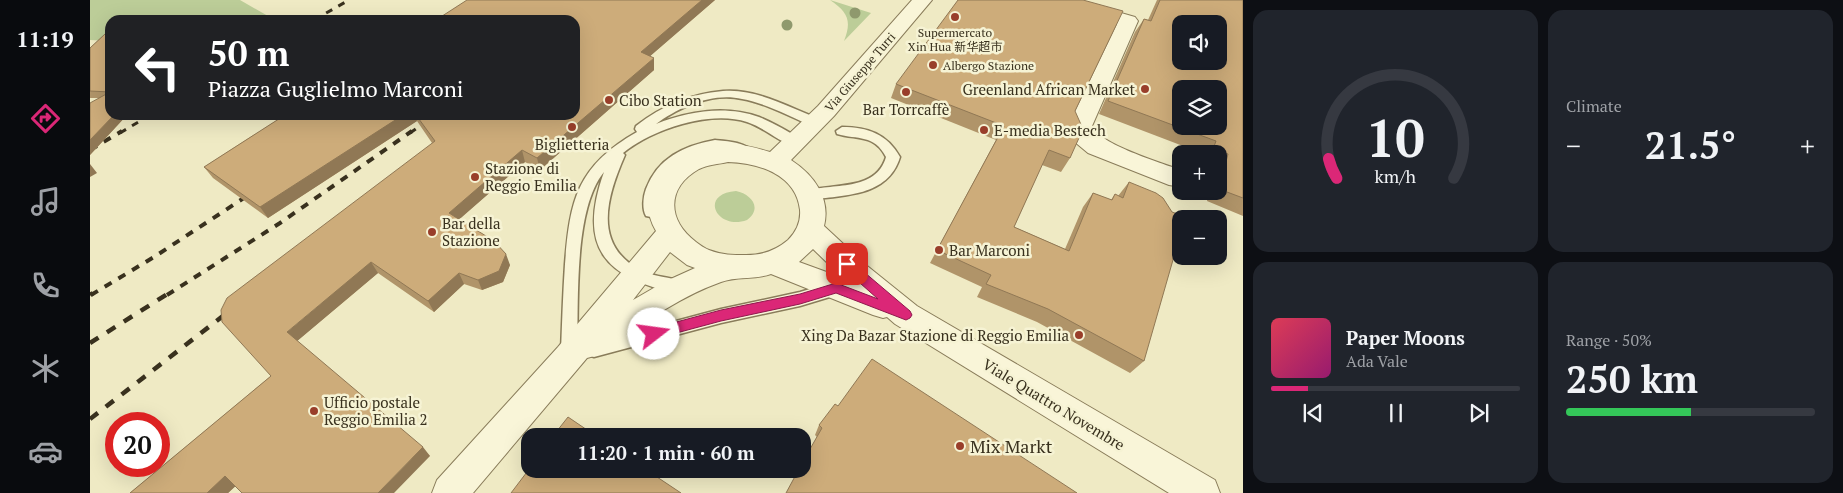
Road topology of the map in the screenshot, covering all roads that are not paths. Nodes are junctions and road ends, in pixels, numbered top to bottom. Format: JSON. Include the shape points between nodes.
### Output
{"nodes":[{"id":1,"x":922,"y":0,"type":"edge"},
{"id":2,"x":1055,"y":0,"type":"edge"},
{"id":3,"x":815,"y":122,"type":"junction"},
{"id":4,"x":842,"y":130,"type":"dead end"},
{"id":5,"x":796,"y":142,"type":"junction"},
{"id":6,"x":622,"y":146,"type":"junction"},
{"id":7,"x":776,"y":162,"type":"junction"},
{"id":8,"x":1172,"y":177,"type":"edge"},
{"id":9,"x":809,"y":195,"type":"junction"},
{"id":10,"x":666,"y":227,"type":"junction"},
{"id":11,"x":810,"y":229,"type":"junction"},
{"id":12,"x":772,"y":263,"type":"junction"},
{"id":13,"x":732,"y":267,"type":"junction"},
{"id":14,"x":635,"y":275,"type":"junction"},
{"id":15,"x":679,"y":287,"type":"junction"},
{"id":16,"x":836,"y":288,"type":"junction"},
{"id":17,"x":906,"y":315,"type":"junction"},
{"id":18,"x":569,"y":357,"type":"junction"},
{"id":19,"x":450,"y":493,"type":"edge"},
{"id":20,"x":1202,"y":493,"type":"edge"}],
"edges":[{"from":1,"to":3,"type":"street","name":"Via Giuseppe Turri"},
{"from":2,"to":8,"type":"street","via":[[1128,21],[1080,126],[1084,138],[1097,147]]},
{"from":3,"to":5,"type":"street","name":"Via Giuseppe Turri"},
{"from":3,"to":6,"type":"lane","via":[[744,94],[712,96],[670,107]]},
{"from":4,"to":9,"type":"lane","via":[[868,134],[883,142],[893,157],[890,171],[873,184]]},
{"from":5,"to":6,"type":"lane","via":[[763,124],[728,115],[673,121]]},
{"from":5,"to":7,"type":"street","name":"Via Giuseppe Turri"},
{"from":6,"to":14,"type":"lane","via":[[606,180],[600,218],[609,255]]},
{"from":6,"to":18,"type":"lane","via":[[586,187],[579,207]]},
{"from":7,"to":9,"type":"street","via":[[796,176]]},
{"from":7,"to":10,"type":"street","via":[[748,154],[728,153],[708,155],[683,166],[670,178],[662,194],[660,212]]},
{"from":9,"to":11,"type":"street","via":[[813,218]]},
{"from":10,"to":13,"type":"street","via":[[684,250],[695,257]]},
{"from":10,"to":14,"type":"street"},
{"from":11,"to":12,"type":"street","via":[[796,249]]},
{"from":11,"to":17,"type":"street"},
{"from":12,"to":13,"type":"street"},
{"from":12,"to":16,"type":"street"},
{"from":13,"to":15,"type":"street"},
{"from":14,"to":15,"type":"lane"},
{"from":14,"to":18,"type":"street"},
{"from":15,"to":18,"type":"street"},
{"from":16,"to":17,"type":"street"},
{"from":16,"to":18,"type":"lane"},
{"from":17,"to":20,"type":"street","name":"Viale Quattro Novembre"},
{"from":18,"to":19,"type":"street"}]}
